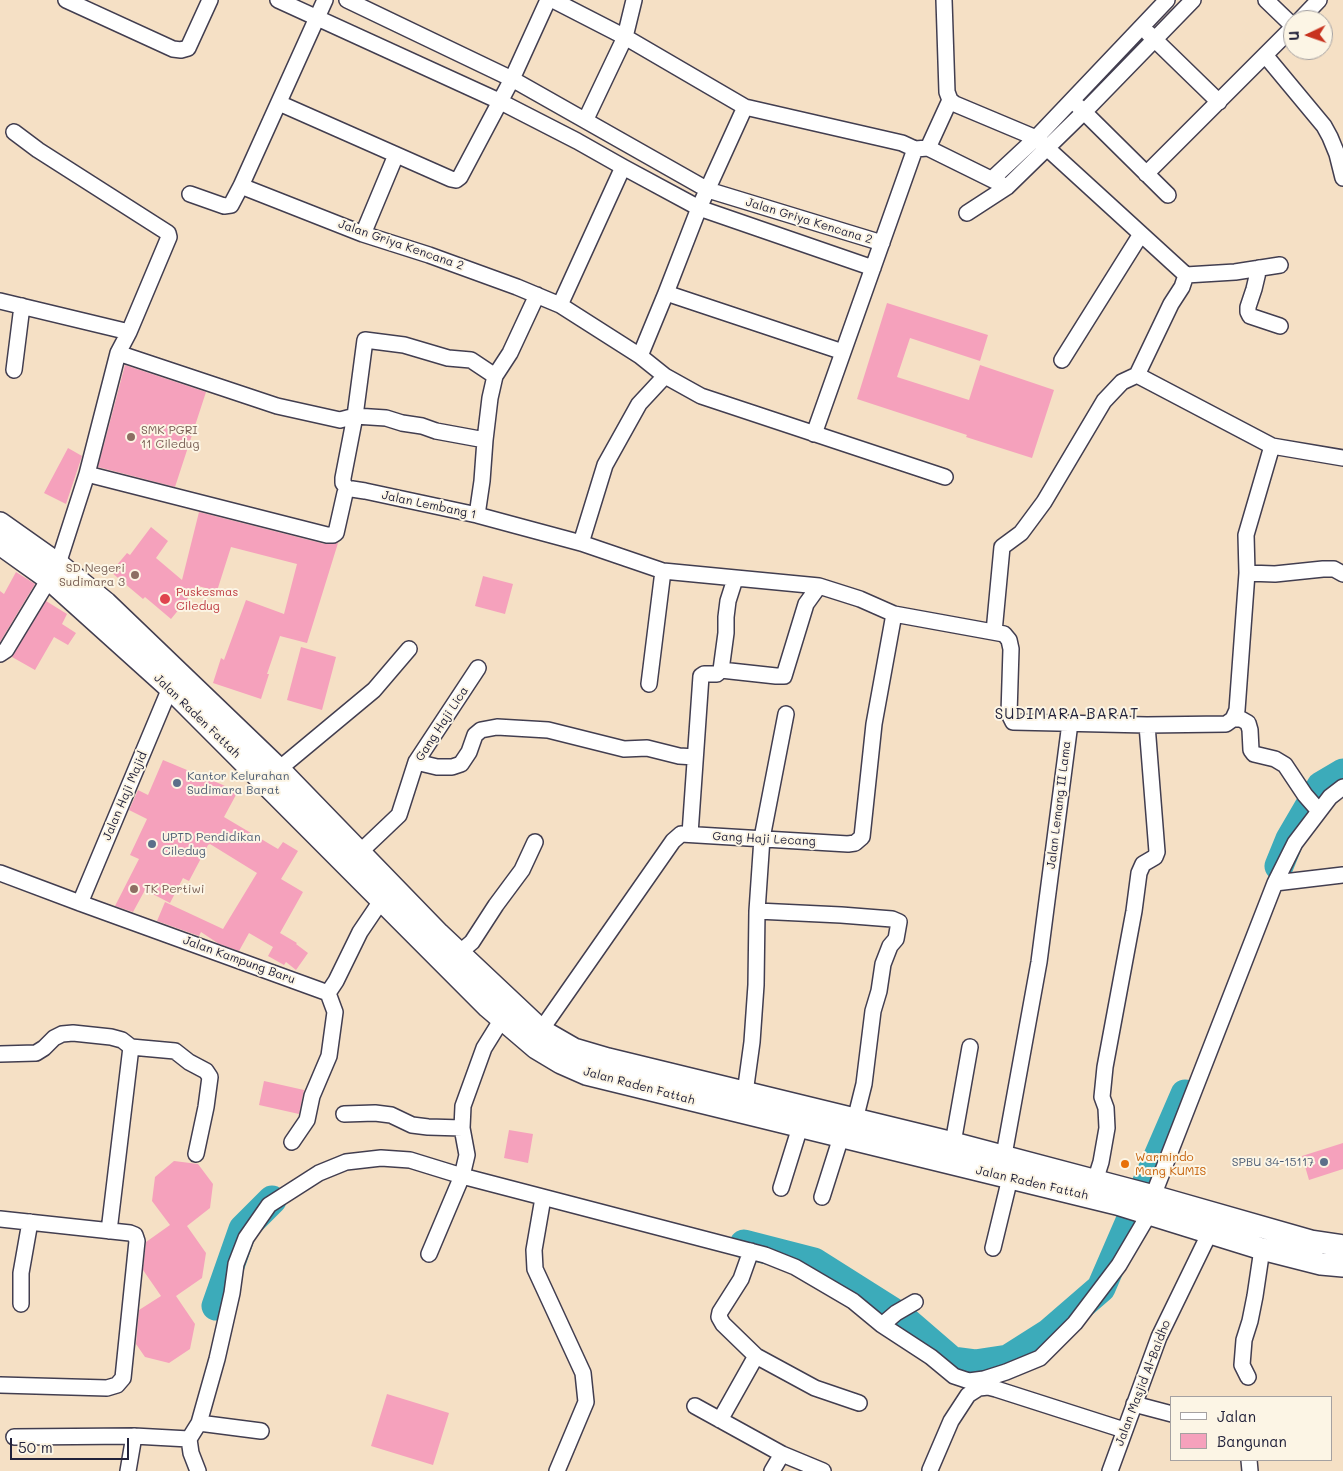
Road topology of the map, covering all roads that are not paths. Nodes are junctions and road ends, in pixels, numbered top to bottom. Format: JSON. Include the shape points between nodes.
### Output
{"nodes":[{"id":1,"x":210,"y":0,"type":"edge"},
{"id":2,"x":278,"y":0,"type":"edge"},
{"id":3,"x":325,"y":0,"type":"edge"},
{"id":4,"x":347,"y":0,"type":"edge"},
{"id":5,"x":548,"y":0,"type":"edge"},
{"id":6,"x":553,"y":0,"type":"edge"},
{"id":7,"x":634,"y":0,"type":"edge"},
{"id":8,"x":944,"y":0,"type":"edge"},
{"id":9,"x":1166,"y":0,"type":"edge"},
{"id":10,"x":1193,"y":0,"type":"edge"},
{"id":11,"x":1266,"y":0,"type":"edge"},
{"id":12,"x":1320,"y":0,"type":"edge"},
{"id":13,"x":73,"y":2,"type":"edge"},
{"id":14,"x":1310,"y":10,"type":"edge"},
{"id":15,"x":1283,"y":16,"type":"edge"},
{"id":16,"x":316,"y":18,"type":"junction"},
{"id":17,"x":1141,"y":26,"type":"junction"},
{"id":18,"x":1283,"y":36,"type":"edge"},
{"id":19,"x":625,"y":37,"type":"junction"},
{"id":20,"x":1155,"y":39,"type":"junction"},
{"id":21,"x":1265,"y":55,"type":"junction"},
{"id":22,"x":512,"y":79,"type":"junction"},
{"id":23,"x":950,"y":100,"type":"junction"},
{"id":24,"x":1072,"y":100,"type":"junction"},
{"id":25,"x":499,"y":102,"type":"junction"},
{"id":26,"x":1219,"y":102,"type":"junction"},
{"id":27,"x":279,"y":103,"type":"junction"},
{"id":28,"x":745,"y":107,"type":"junction"},
{"id":29,"x":1084,"y":113,"type":"junction"},
{"id":30,"x":586,"y":119,"type":"junction"},
{"id":31,"x":14,"y":132,"type":"dead end"},
{"id":32,"x":1041,"y":143,"type":"junction"},
{"id":33,"x":921,"y":148,"type":"junction"},
{"id":34,"x":396,"y":155,"type":"junction"},
{"id":35,"x":623,"y":167,"type":"junction"},
{"id":36,"x":1146,"y":174,"type":"junction"},
{"id":37,"x":1343,"y":178,"type":"edge"},
{"id":38,"x":992,"y":179,"type":"junction"},
{"id":39,"x":242,"y":186,"type":"junction"},
{"id":40,"x":1007,"y":187,"type":"junction"},
{"id":41,"x":708,"y":190,"type":"junction"},
{"id":42,"x":190,"y":194,"type":"dead end"},
{"id":43,"x":1168,"y":195,"type":"dead end"},
{"id":44,"x":699,"y":208,"type":"junction"},
{"id":45,"x":967,"y":213,"type":"dead end"},
{"id":46,"x":363,"y":234,"type":"junction"},
{"id":47,"x":1142,"y":234,"type":"junction"},
{"id":48,"x":882,"y":243,"type":"junction"},
{"id":49,"x":1280,"y":265,"type":"dead end"},
{"id":50,"x":873,"y":268,"type":"junction"},
{"id":51,"x":1259,"y":268,"type":"junction"},
{"id":52,"x":1186,"y":275,"type":"junction"},
{"id":53,"x":666,"y":293,"type":"junction"},
{"id":54,"x":537,"y":295,"type":"junction"},
{"id":55,"x":0,"y":301,"type":"edge"},
{"id":56,"x":560,"y":305,"type":"junction"},
{"id":57,"x":22,"y":306,"type":"junction"},
{"id":58,"x":1280,"y":326,"type":"dead end"},
{"id":59,"x":129,"y":332,"type":"junction"},
{"id":60,"x":843,"y":352,"type":"junction"},
{"id":61,"x":118,"y":353,"type":"junction"},
{"id":62,"x":640,"y":356,"type":"junction"},
{"id":63,"x":1062,"y":360,"type":"dead end"},
{"id":64,"x":14,"y":370,"type":"dead end"},
{"id":65,"x":1137,"y":375,"type":"junction"},
{"id":66,"x":495,"y":376,"type":"junction"},
{"id":67,"x":666,"y":376,"type":"junction"},
{"id":68,"x":355,"y":416,"type":"junction"},
{"id":69,"x":814,"y":434,"type":"junction"},
{"id":70,"x":484,"y":440,"type":"junction"},
{"id":71,"x":1272,"y":446,"type":"junction"},
{"id":72,"x":1343,"y":458,"type":"edge"},
{"id":73,"x":87,"y":474,"type":"junction"},
{"id":74,"x":945,"y":477,"type":"dead end"},
{"id":75,"x":348,"y":490,"type":"junction"},
{"id":76,"x":476,"y":515,"type":"junction"},
{"id":77,"x":0,"y":523,"type":"edge"},
{"id":78,"x":581,"y":543,"type":"junction"},
{"id":79,"x":0,"y":544,"type":"edge"},
{"id":80,"x":54,"y":571,"type":"junction"},
{"id":81,"x":663,"y":571,"type":"junction"},
{"id":82,"x":1247,"y":572,"type":"junction"},
{"id":83,"x":1343,"y":574,"type":"edge"},
{"id":84,"x":735,"y":579,"type":"junction"},
{"id":85,"x":818,"y":586,"type":"junction"},
{"id":86,"x":894,"y":614,"type":"junction"},
{"id":87,"x":994,"y":632,"type":"junction"},
{"id":88,"x":409,"y":649,"type":"dead end"},
{"id":89,"x":0,"y":654,"type":"edge"},
{"id":90,"x":478,"y":668,"type":"dead end"},
{"id":91,"x":721,"y":670,"type":"junction"},
{"id":92,"x":649,"y":684,"type":"dead end"},
{"id":93,"x":170,"y":688,"type":"junction"},
{"id":94,"x":786,"y":714,"type":"dead end"},
{"id":95,"x":1233,"y":719,"type":"junction"},
{"id":96,"x":1070,"y":723,"type":"junction"},
{"id":97,"x":1147,"y":726,"type":"junction"},
{"id":98,"x":695,"y":757,"type":"junction"},
{"id":99,"x":416,"y":762,"type":"junction"},
{"id":100,"x":280,"y":769,"type":"junction"},
{"id":101,"x":1343,"y":787,"type":"edge"},
{"id":102,"x":1318,"y":809,"type":"junction"},
{"id":103,"x":690,"y":834,"type":"junction"},
{"id":104,"x":762,"y":838,"type":"junction"},
{"id":105,"x":535,"y":842,"type":"dead end"},
{"id":106,"x":359,"y":853,"type":"junction"},
{"id":107,"x":0,"y":872,"type":"edge"},
{"id":108,"x":1343,"y":875,"type":"edge"},
{"id":109,"x":1274,"y":883,"type":"junction"},
{"id":110,"x":381,"y":901,"type":"junction"},
{"id":111,"x":80,"y":903,"type":"junction"},
{"id":112,"x":757,"y":911,"type":"junction"},
{"id":113,"x":459,"y":953,"type":"junction"},
{"id":114,"x":328,"y":993,"type":"junction"},
{"id":115,"x":502,"y":1019,"type":"junction"},
{"id":116,"x":540,"y":1030,"type":"junction"},
{"id":117,"x":131,"y":1047,"type":"junction"},
{"id":118,"x":970,"y":1047,"type":"dead end"},
{"id":119,"x":0,"y":1054,"type":"edge"},
{"id":120,"x":745,"y":1093,"type":"junction"},
{"id":121,"x":344,"y":1114,"type":"dead end"},
{"id":122,"x":855,"y":1120,"type":"junction"},
{"id":123,"x":800,"y":1127,"type":"junction"},
{"id":124,"x":462,"y":1128,"type":"junction"},
{"id":125,"x":840,"y":1137,"type":"junction"},
{"id":126,"x":292,"y":1142,"type":"dead end"},
{"id":127,"x":952,"y":1143,"type":"junction"},
{"id":128,"x":196,"y":1154,"type":"dead end"},
{"id":129,"x":1005,"y":1170,"type":"junction"},
{"id":130,"x":462,"y":1173,"type":"junction"},
{"id":131,"x":1095,"y":1181,"type":"junction"},
{"id":132,"x":781,"y":1188,"type":"dead end"},
{"id":133,"x":1119,"y":1196,"type":"junction"},
{"id":134,"x":822,"y":1197,"type":"dead end"},
{"id":135,"x":543,"y":1198,"type":"junction"},
{"id":136,"x":1148,"y":1204,"type":"junction"},
{"id":137,"x":0,"y":1219,"type":"edge"},
{"id":138,"x":30,"y":1222,"type":"junction"},
{"id":139,"x":1214,"y":1224,"type":"junction"},
{"id":140,"x":109,"y":1231,"type":"junction"},
{"id":141,"x":1343,"y":1246,"type":"edge"},
{"id":142,"x":993,"y":1248,"type":"dead end"},
{"id":143,"x":1262,"y":1249,"type":"junction"},
{"id":144,"x":751,"y":1251,"type":"junction"},
{"id":145,"x":429,"y":1254,"type":"dead end"},
{"id":146,"x":1343,"y":1266,"type":"edge"},
{"id":147,"x":916,"y":1302,"type":"dead end"},
{"id":148,"x":21,"y":1304,"type":"dead end"},
{"id":149,"x":883,"y":1324,"type":"junction"},
{"id":150,"x":756,"y":1356,"type":"junction"},
{"id":151,"x":1248,"y":1377,"type":"dead end"},
{"id":152,"x":0,"y":1385,"type":"edge"},
{"id":153,"x":859,"y":1403,"type":"dead end"},
{"id":154,"x":1134,"y":1404,"type":"junction"},
{"id":155,"x":695,"y":1406,"type":"dead end"},
{"id":156,"x":1170,"y":1413,"type":"edge"},
{"id":157,"x":720,"y":1420,"type":"junction"},
{"id":158,"x":199,"y":1423,"type":"junction"},
{"id":159,"x":1124,"y":1430,"type":"junction"},
{"id":160,"x":260,"y":1431,"type":"dead end"},
{"id":161,"x":134,"y":1436,"type":"junction"},
{"id":162,"x":14,"y":1437,"type":"dead end"},
{"id":163,"x":189,"y":1439,"type":"junction"},
{"id":164,"x":782,"y":1454,"type":"junction"},
{"id":165,"x":930,"y":1470,"type":"edge"},
{"id":166,"x":128,"y":1471,"type":"edge"},
{"id":167,"x":198,"y":1471,"type":"edge"},
{"id":168,"x":557,"y":1471,"type":"edge"},
{"id":169,"x":772,"y":1471,"type":"edge"},
{"id":170,"x":823,"y":1471,"type":"edge"},
{"id":171,"x":1110,"y":1471,"type":"edge"}],
"edges":[{"from":1,"to":13,"type":"street","via":[[188,48],[181,50],[172,49]]},
{"from":2,"to":16,"type":"street","name":"Jalan Griya Kencana 2"},
{"from":3,"to":16,"type":"street"},
{"from":4,"to":22,"type":"street","name":"Jalan Griya Kencana 2"},
{"from":5,"to":22,"type":"street"},
{"from":6,"to":19,"type":"street"},
{"from":7,"to":19,"type":"street"},
{"from":8,"to":23,"type":"street","via":[[947,92]]},
{"from":9,"to":17,"type":"street"},
{"from":10,"to":20,"type":"street"},
{"from":11,"to":15,"type":"street"},
{"from":12,"to":14,"type":"street"},
{"from":16,"to":25,"type":"street","name":"Jalan Griya Kencana 2"},
{"from":16,"to":27,"type":"street"},
{"from":17,"to":20,"type":"street"},
{"from":17,"to":24,"type":"street"},
{"from":18,"to":21,"type":"street"},
{"from":19,"to":28,"type":"street"},
{"from":19,"to":30,"type":"street"},
{"from":20,"to":26,"type":"street"},
{"from":20,"to":29,"type":"street"},
{"from":21,"to":26,"type":"street"},
{"from":21,"to":37,"type":"street","via":[[1324,126],[1337,154]]},
{"from":22,"to":25,"type":"street"},
{"from":22,"to":30,"type":"street","name":"Jalan Griya Kencana 2"},
{"from":23,"to":32,"type":"street"},
{"from":23,"to":33,"type":"street","name":"Jalan Griya Kencana 2"},
{"from":24,"to":29,"type":"street"},
{"from":24,"to":32,"type":"street"},
{"from":25,"to":34,"type":"street","via":[[456,180]]},
{"from":25,"to":35,"type":"street","name":"Jalan Griya Kencana 2"},
{"from":26,"to":36,"type":"street"},
{"from":27,"to":34,"type":"street"},
{"from":27,"to":39,"type":"street"},
{"from":28,"to":33,"type":"street"},
{"from":28,"to":41,"type":"street"},
{"from":29,"to":32,"type":"street"},
{"from":29,"to":36,"type":"street"},
{"from":30,"to":41,"type":"street","name":"Jalan Griya Kencana 2"},
{"from":31,"to":59,"type":"street","via":[[168,233],[170,237]]},
{"from":32,"to":38,"type":"street"},
{"from":32,"to":40,"type":"street"},
{"from":32,"to":47,"type":"street"},
{"from":33,"to":38,"type":"street"},
{"from":33,"to":48,"type":"street","name":"Jalan Griya Kencana 2"},
{"from":34,"to":46,"type":"street"},
{"from":35,"to":44,"type":"street","name":"Jalan Griya Kencana 2"},
{"from":35,"to":56,"type":"street"},
{"from":36,"to":43,"type":"street"},
{"from":38,"to":40,"type":"street"},
{"from":39,"to":42,"type":"street","via":[[228,206]]},
{"from":39,"to":46,"type":"street","name":"Jalan Griya Kencana 2"},
{"from":40,"to":45,"type":"street"},
{"from":41,"to":44,"type":"street"},
{"from":41,"to":48,"type":"street","name":"Jalan Griya Kencana 2"},
{"from":44,"to":50,"type":"street","name":"Jalan Griya Kencana 2"},
{"from":44,"to":53,"type":"street"},
{"from":46,"to":54,"type":"street","name":"Jalan Griya Kencana 2"},
{"from":47,"to":52,"type":"street"},
{"from":47,"to":63,"type":"street"},
{"from":48,"to":50,"type":"street","name":"Jalan Griya Kencana 2"},
{"from":49,"to":51,"type":"street"},
{"from":50,"to":60,"type":"street","name":"Jalan Griya Kencana 2"},
{"from":51,"to":52,"type":"street"},
{"from":51,"to":58,"type":"street","via":[[1248,312],[1250,316]]},
{"from":52,"to":65,"type":"street"},
{"from":53,"to":60,"type":"street"},
{"from":53,"to":62,"type":"street"},
{"from":54,"to":56,"type":"street","name":"Jalan Griya Kencana 2"},
{"from":54,"to":66,"type":"street","via":[[510,353]]},
{"from":55,"to":57,"type":"street"},
{"from":56,"to":62,"type":"street","name":"Jalan Griya Kencana 2"},
{"from":57,"to":59,"type":"street"},
{"from":57,"to":64,"type":"street"},
{"from":59,"to":61,"type":"street"},
{"from":60,"to":69,"type":"street","name":"Jalan Griya Kencana 2"},
{"from":61,"to":68,"type":"street","via":[[277,406],[340,420]]},
{"from":61,"to":73,"type":"street"},
{"from":62,"to":67,"type":"street","name":"Jalan Griya Kencana 2"},
{"from":65,"to":71,"type":"street"},
{"from":65,"to":87,"type":"street","via":[[1122,382],[1104,401],[1044,502],[1021,533],[1002,546]]},
{"from":66,"to":68,"type":"street","via":[[471,360],[448,358],[404,344],[365,340]]},
{"from":66,"to":70,"type":"street"},
{"from":67,"to":69,"type":"street","name":"Jalan Griya Kencana 2","via":[[701,396]]},
{"from":67,"to":78,"type":"street","via":[[639,404],[605,464]]},
{"from":68,"to":70,"type":"street","via":[[386,418]]},
{"from":68,"to":75,"type":"street","via":[[343,478]]},
{"from":69,"to":74,"type":"street","name":"Jalan Griya Kencana 2"},
{"from":70,"to":76,"type":"street"},
{"from":71,"to":72,"type":"street"},
{"from":71,"to":82,"type":"street","via":[[1246,535]]},
{"from":73,"to":75,"type":"street","via":[[327,535],[336,533]]},
{"from":73,"to":80,"type":"street"},
{"from":75,"to":76,"type":"street","name":"Jalan Lembang 1"},
{"from":76,"to":78,"type":"street","name":"Jalan Lembang 1"},
{"from":77,"to":80,"type":"main road","name":"Jalan Raden Fattah"},
{"from":78,"to":81,"type":"street","name":"Jalan Lembang 1"},
{"from":79,"to":80,"type":"main road","name":"Jalan Raden Fattah"},
{"from":80,"to":89,"type":"street","via":[[6,650]]},
{"from":80,"to":93,"type":"main road","name":"Jalan Raden Fattah"},
{"from":80,"to":100,"type":"main road","name":"Jalan Raden Fattah","via":[[106,603]]},
{"from":81,"to":84,"type":"street","name":"Jalan Lembang 1"},
{"from":81,"to":92,"type":"street"},
{"from":82,"to":83,"type":"street","via":[[1275,574],[1334,569]]},
{"from":82,"to":95,"type":"street","via":[[1238,710]]},
{"from":84,"to":85,"type":"street","name":"Jalan Lembang 1"},
{"from":84,"to":91,"type":"street","via":[[728,601]]},
{"from":85,"to":86,"type":"street","name":"Jalan Lembang 1"},
{"from":85,"to":91,"type":"street","via":[[806,604],[784,676]]},
{"from":86,"to":87,"type":"street","name":"Jalan Lembang 1"},
{"from":86,"to":104,"type":"street","name":"Gang Haji Lecang","via":[[874,724],[862,837],[848,844]]},
{"from":87,"to":96,"type":"street","via":[[1004,634],[1011,649],[1011,720]]},
{"from":88,"to":100,"type":"street","via":[[374,690]]},
{"from":90,"to":99,"type":"street","name":"Gang Haji Lica"},
{"from":91,"to":98,"type":"street","via":[[717,674],[701,676]]},
{"from":93,"to":110,"type":"main road","name":"Jalan Raden Fattah"},
{"from":93,"to":111,"type":"street","name":"Jalan Haji Majid"},
{"from":94,"to":104,"type":"street"},
{"from":95,"to":97,"type":"street","name":"Jalan Lemang II Lama","via":[[1226,724]]},
{"from":95,"to":102,"type":"street","via":[[1248,723],[1254,754],[1285,765]]},
{"from":96,"to":97,"type":"street","name":"Jalan Lemang II Lama"},
{"from":96,"to":129,"type":"street","name":"Jalan Lemang II Lama","via":[[1039,962]]},
{"from":97,"to":131,"type":"street","via":[[1157,852],[1143,864],[1139,873],[1105,1067],[1102,1097],[1107,1128]]},
{"from":98,"to":99,"type":"street","via":[[647,748],[624,749],[548,730],[497,727],[481,730],[475,735],[461,764],[437,767]]},
{"from":98,"to":103,"type":"street"},
{"from":99,"to":106,"type":"street","name":"Gang Haji Lica","via":[[399,815]]},
{"from":100,"to":106,"type":"main road","name":"Jalan Raden Fattah"},
{"from":101,"to":102,"type":"street"},
{"from":102,"to":109,"type":"street"},
{"from":103,"to":104,"type":"street","name":"Gang Haji Lecang"},
{"from":103,"to":116,"type":"street","via":[[681,834],[673,841]]},
{"from":104,"to":112,"type":"street"},
{"from":105,"to":113,"type":"street","via":[[522,870],[472,942]]},
{"from":106,"to":113,"type":"main road","name":"Jalan Raden Fattah"},
{"from":107,"to":111,"type":"street","name":"Jalan Kampung Baru"},
{"from":108,"to":109,"type":"street"},
{"from":109,"to":136,"type":"street"},
{"from":110,"to":114,"type":"street","via":[[360,932]]},
{"from":110,"to":115,"type":"main road","name":"Jalan Raden Fattah"},
{"from":111,"to":114,"type":"street","name":"Jalan Kampung Baru"},
{"from":112,"to":120,"type":"street","via":[[756,984]]},
{"from":112,"to":122,"type":"street","via":[[899,922],[896,939],[883,964]]},
{"from":113,"to":116,"type":"main road","name":"Jalan Raden Fattah"},
{"from":114,"to":126,"type":"street","via":[[335,1012],[329,1056],[306,1120]]},
{"from":115,"to":123,"type":"main road","name":"Jalan Raden Fattah","via":[[536,1048],[561,1064],[586,1074]]},
{"from":115,"to":124,"type":"street","via":[[484,1048],[463,1106]]},
{"from":116,"to":120,"type":"main road","name":"Jalan Raden Fattah","via":[[574,1048],[608,1059]]},
{"from":117,"to":119,"type":"street","via":[[111,1037],[73,1032],[54,1038],[36,1053]]},
{"from":117,"to":128,"type":"street","via":[[175,1052],[206,1071],[210,1077]]},
{"from":117,"to":140,"type":"street"},
{"from":118,"to":127,"type":"street"},
{"from":120,"to":122,"type":"main road","name":"Jalan Raden Fattah"},
{"from":121,"to":124,"type":"street","via":[[375,1113],[391,1115],[412,1125]]},
{"from":122,"to":127,"type":"main road","name":"Jalan Raden Fattah"},
{"from":123,"to":125,"type":"main road","name":"Jalan Raden Fattah"},
{"from":123,"to":132,"type":"street"},
{"from":124,"to":130,"type":"street","via":[[467,1155]]},
{"from":125,"to":129,"type":"main road","name":"Jalan Raden Fattah"},
{"from":125,"to":134,"type":"street"},
{"from":127,"to":129,"type":"main road","name":"Jalan Raden Fattah"},
{"from":129,"to":131,"type":"main road","name":"Jalan Raden Fattah"},
{"from":129,"to":133,"type":"main road","name":"Jalan Raden Fattah"},
{"from":129,"to":142,"type":"street","name":"Jalan Lemang II Lama"},
{"from":130,"to":135,"type":"street"},
{"from":130,"to":145,"type":"street"},
{"from":130,"to":158,"type":"street","via":[[410,1160],[381,1158],[346,1162],[319,1173],[269,1205],[246,1238],[236,1264],[217,1359]]},
{"from":131,"to":133,"type":"main road","name":"Jalan Raden Fattah"},
{"from":133,"to":136,"type":"main road","name":"Jalan Raden Fattah"},
{"from":135,"to":144,"type":"street"},
{"from":135,"to":168,"type":"street","via":[[534,1250],[535,1269],[582,1373],[586,1402]]},
{"from":136,"to":139,"type":"main road","name":"Jalan Raden Fattah"},
{"from":136,"to":149,"type":"street","via":[[1120,1265],[1075,1323],[1040,1358],[1006,1372],[969,1381],[954,1376]]},
{"from":137,"to":138,"type":"street"},
{"from":138,"to":140,"type":"street"},
{"from":138,"to":148,"type":"street","via":[[21,1273]]},
{"from":139,"to":141,"type":"main road","name":"Jalan Raden Fattah"},
{"from":139,"to":143,"type":"main road","name":"Jalan Raden Fattah"},
{"from":139,"to":154,"type":"street","name":"Jalan Masjid Al-Baidho","via":[[1159,1337]]},
{"from":140,"to":152,"type":"street","via":[[135,1235],[136,1241],[123,1378],[117,1385],[107,1388]]},
{"from":143,"to":146,"type":"main road","name":"Jalan Raden Fattah"},
{"from":143,"to":151,"type":"street","via":[[1244,1340],[1242,1366]]},
{"from":144,"to":149,"type":"street","via":[[794,1267],[853,1301]]},
{"from":144,"to":150,"type":"street","via":[[741,1279],[719,1317],[728,1331]]},
{"from":147,"to":149,"type":"street"},
{"from":150,"to":153,"type":"street","via":[[815,1388]]},
{"from":150,"to":157,"type":"street"},
{"from":154,"to":156,"type":"street"},
{"from":154,"to":159,"type":"street","name":"Jalan Masjid Al-Baidho"},
{"from":155,"to":157,"type":"street"},
{"from":157,"to":164,"type":"street"},
{"from":158,"to":160,"type":"street"},
{"from":158,"to":163,"type":"street"},
{"from":159,"to":165,"type":"street","via":[[996,1389],[979,1388],[968,1395],[951,1421]]},
{"from":159,"to":171,"type":"street","name":"Jalan Masjid Al-Baidho"},
{"from":161,"to":162,"type":"street"},
{"from":161,"to":163,"type":"street"},
{"from":161,"to":166,"type":"street"},
{"from":163,"to":167,"type":"street"},
{"from":164,"to":169,"type":"street"},
{"from":164,"to":170,"type":"street"}]}
